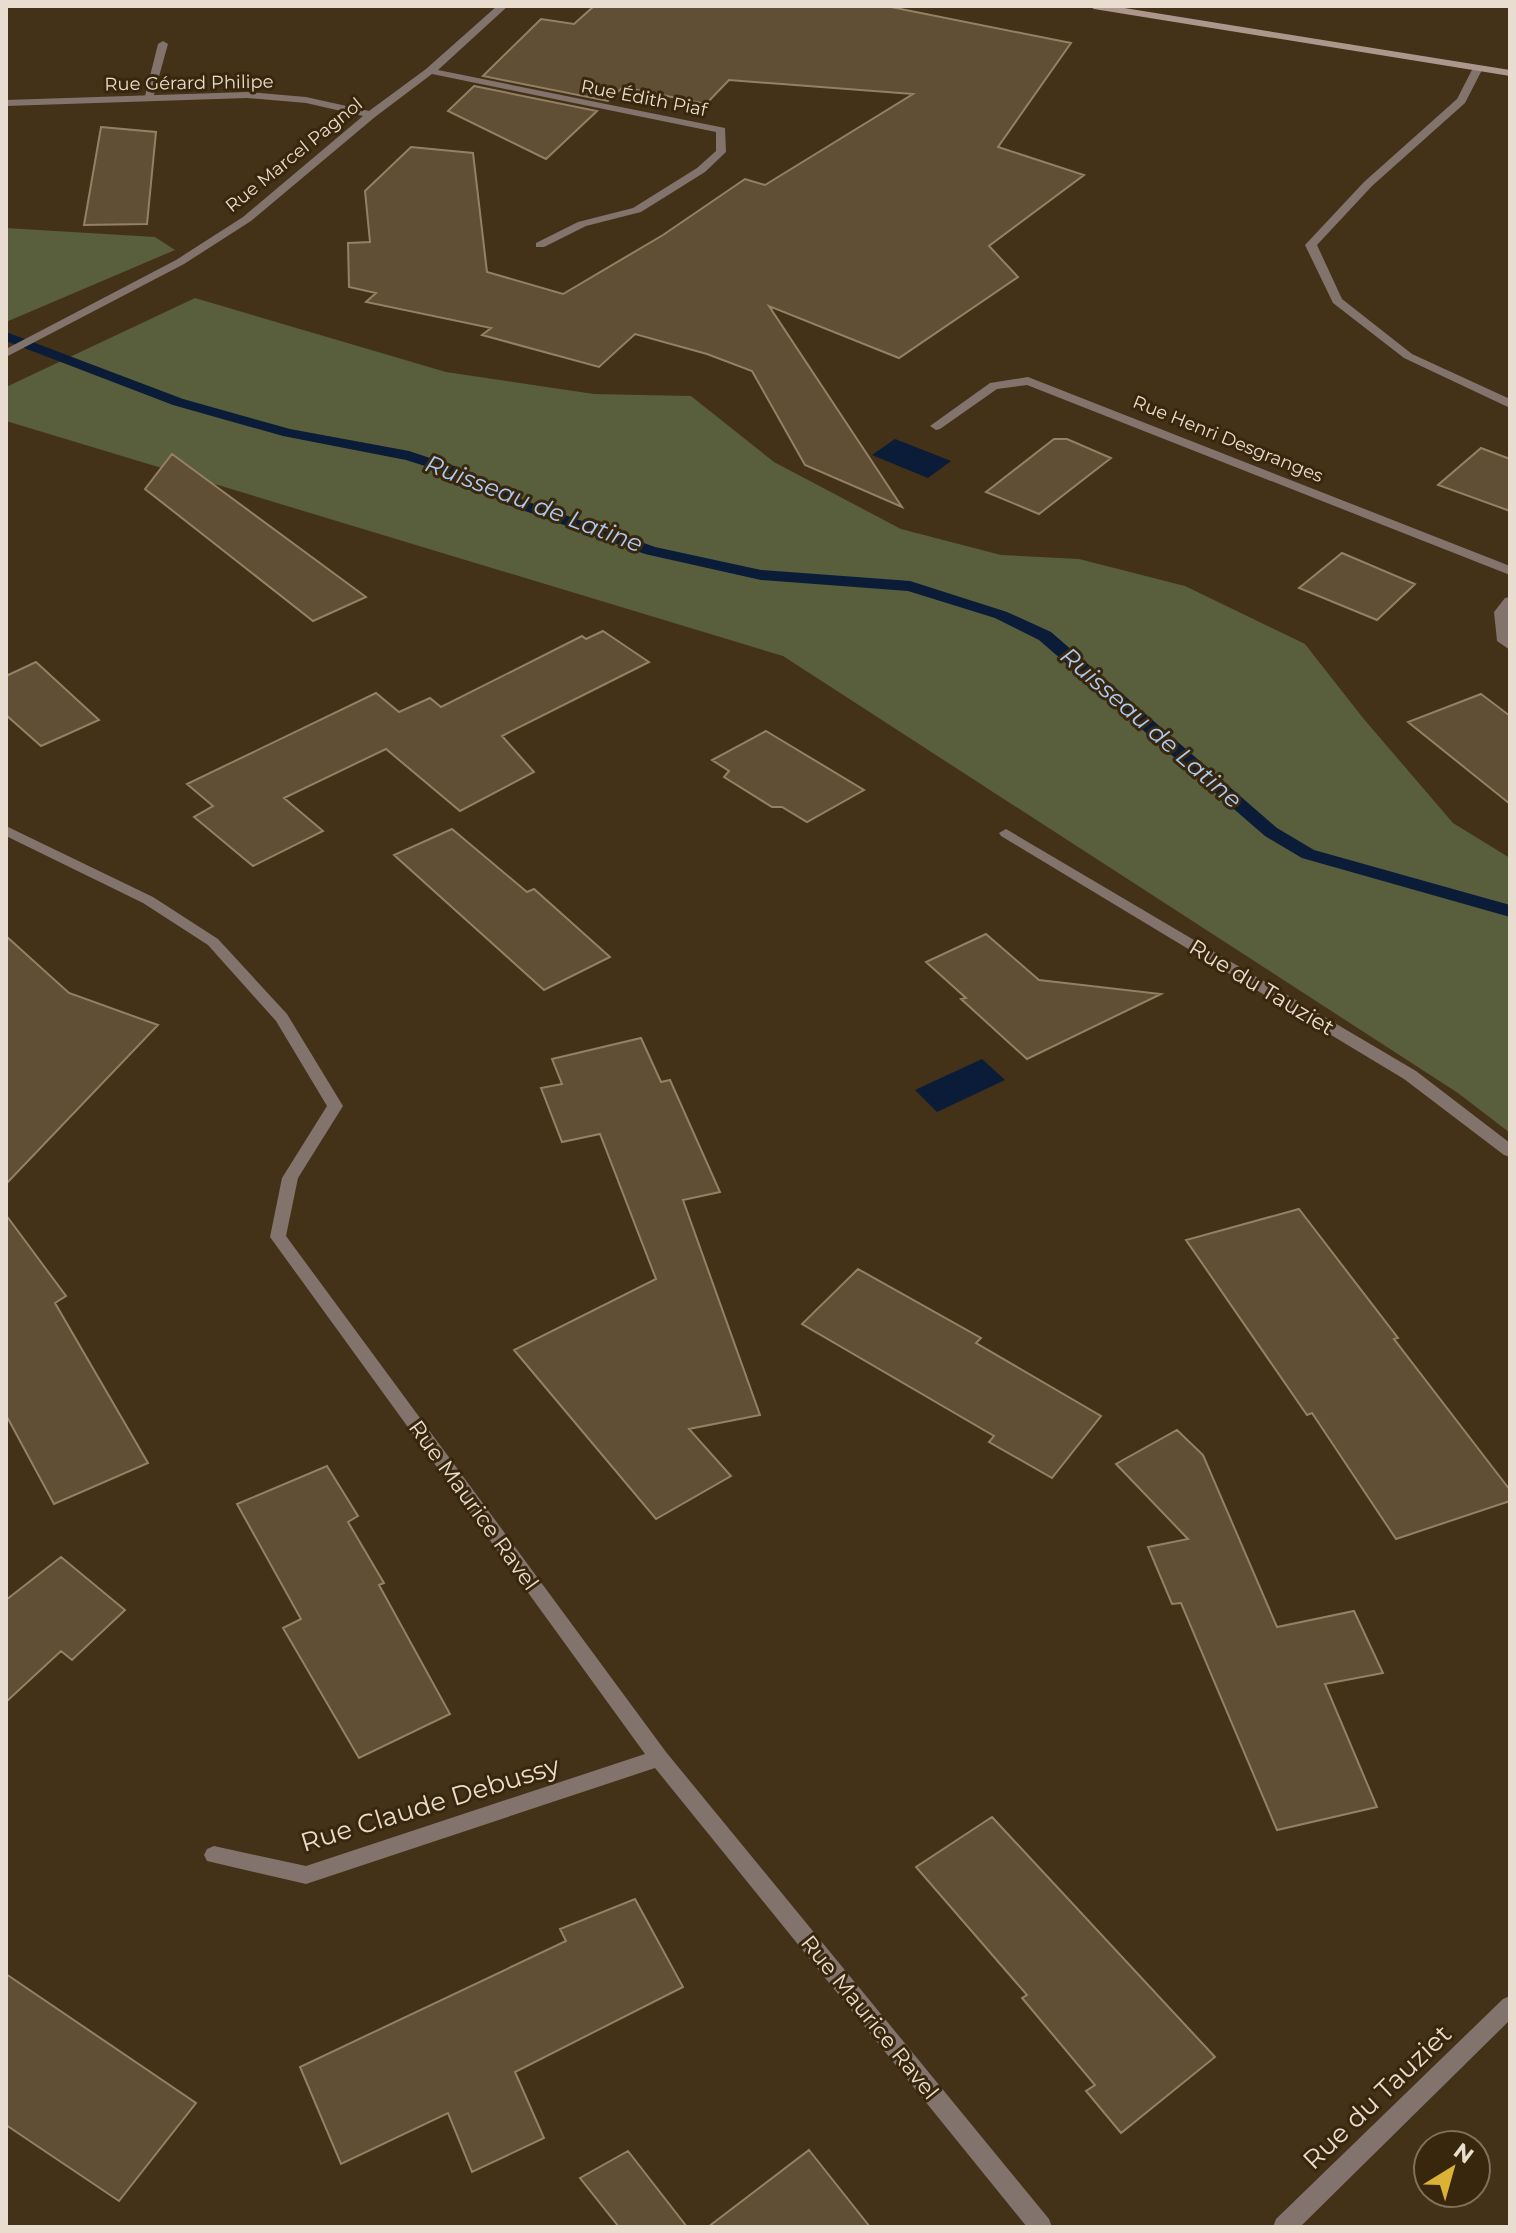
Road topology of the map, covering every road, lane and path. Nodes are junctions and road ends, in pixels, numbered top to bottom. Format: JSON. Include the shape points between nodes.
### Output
{"nodes":[{"id":1,"x":503,"y":6,"type":"edge"},
{"id":2,"x":1094,"y":6,"type":"edge"},
{"id":3,"x":163,"y":44,"type":"dead end"},
{"id":4,"x":1478,"y":68,"type":"junction"},
{"id":5,"x":430,"y":71,"type":"junction"},
{"id":6,"x":1510,"y":73,"type":"edge"},
{"id":7,"x":148,"y":98,"type":"junction"},
{"id":8,"x":6,"y":103,"type":"edge"},
{"id":9,"x":371,"y":115,"type":"junction"},
{"id":10,"x":540,"y":245,"type":"dead end"},
{"id":11,"x":10,"y":351,"type":"edge"},
{"id":12,"x":1510,"y":404,"type":"edge"},
{"id":13,"x":936,"y":426,"type":"dead end"},
{"id":14,"x":1510,"y":571,"type":"edge"},
{"id":15,"x":1510,"y":601,"type":"edge"},
{"id":16,"x":1510,"y":646,"type":"edge"},
{"id":17,"x":6,"y":830,"type":"edge"},
{"id":18,"x":1006,"y":833,"type":"dead end"},
{"id":19,"x":1510,"y":1151,"type":"edge"},
{"id":20,"x":659,"y":1758,"type":"junction"},
{"id":21,"x":214,"y":1855,"type":"dead end"},
{"id":22,"x":1510,"y":2006,"type":"edge"},
{"id":23,"x":1041,"y":2227,"type":"edge"},
{"id":24,"x":1284,"y":2227,"type":"edge"}],
"edges":[{"from":1,"to":5,"type":"street","name":"Rue Marcel Pagnol"},
{"from":2,"to":4,"type":"street"},
{"from":3,"to":7,"type":"street"},
{"from":4,"to":6,"type":"street"},
{"from":4,"to":12,"type":"street","via":[[1461,101],[1368,184],[1311,245],[1337,301],[1408,356]]},
{"from":5,"to":9,"type":"street","name":"Rue Marcel Pagnol"},
{"from":5,"to":10,"type":"street","name":"Rue Édith Piaf","via":[[721,130],[721,152],[675,186],[637,210],[582,224]]},
{"from":7,"to":8,"type":"street","name":"Rue Gérard Philipe"},
{"from":7,"to":9,"type":"street","name":"Rue Gérard Philipe","via":[[247,95],[306,100]]},
{"from":9,"to":11,"type":"street","name":"Rue Marcel Pagnol","via":[[247,219],[180,262]]},
{"from":13,"to":14,"type":"street","name":"Rue Henri Desgranges","via":[[994,386],[1028,381]]},
{"from":15,"to":16,"type":"street","via":[[1501,612],[1504,641]]},
{"from":17,"to":20,"type":"street","name":"Rue Maurice Ravel","via":[[148,900],[213,942],[282,1018],[335,1106],[290,1178],[278,1237]]},
{"from":18,"to":19,"type":"street","name":"Rue du Tauziet","via":[[1410,1075]]},
{"from":20,"to":21,"type":"street","name":"Rue Claude Debussy","via":[[306,1875]]},
{"from":20,"to":23,"type":"street","name":"Rue Maurice Ravel"},
{"from":22,"to":24,"type":"street","name":"Rue du Tauziet"}]}
